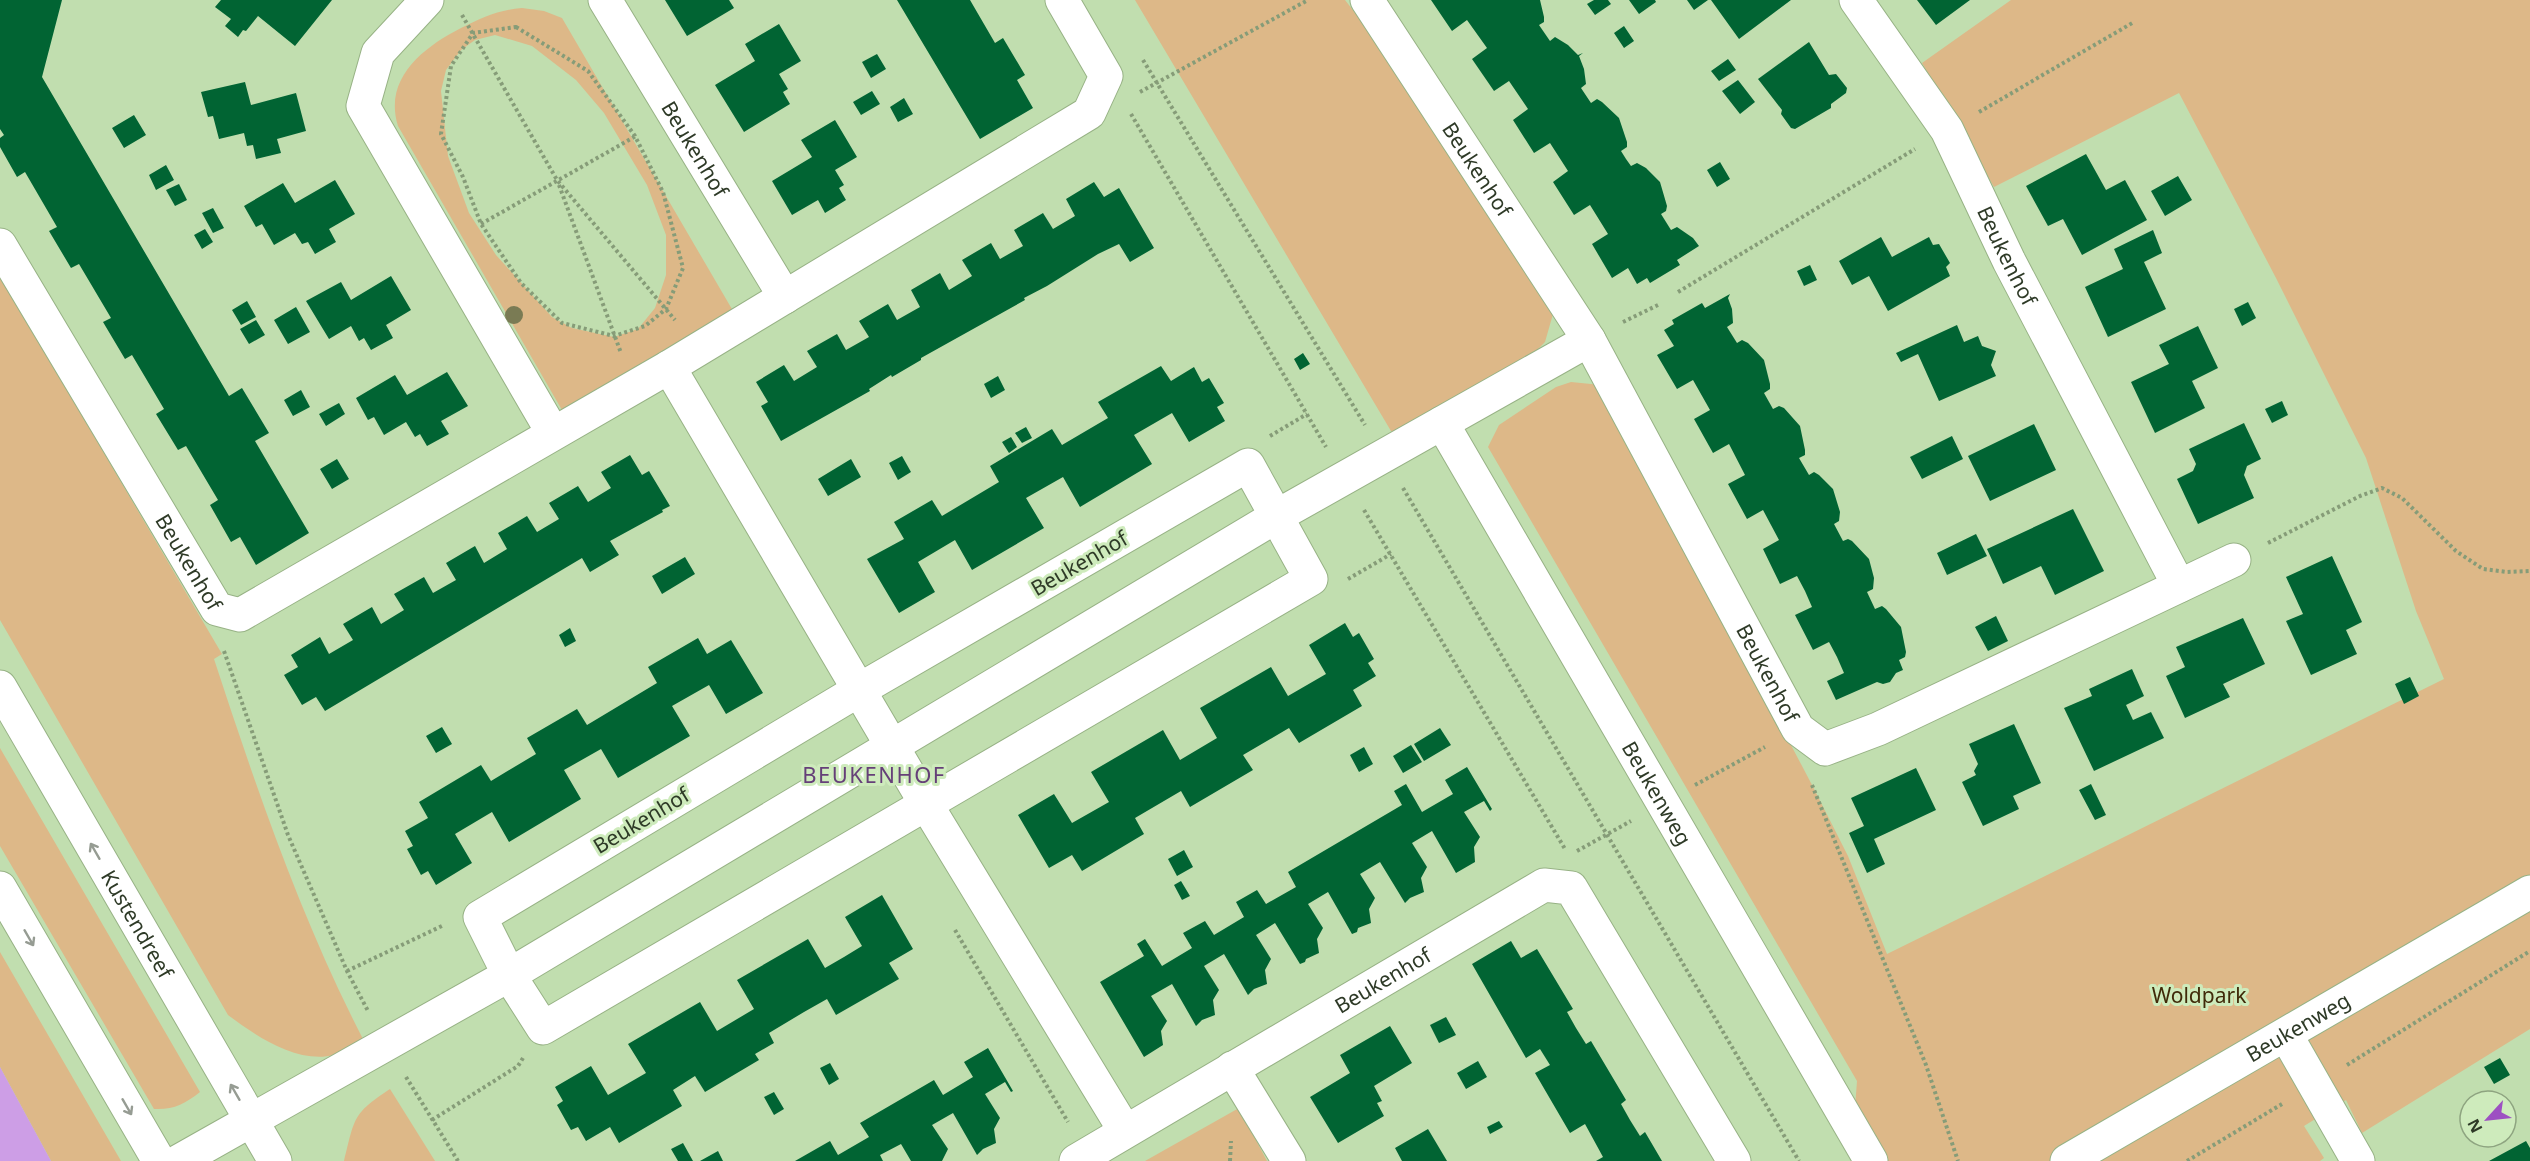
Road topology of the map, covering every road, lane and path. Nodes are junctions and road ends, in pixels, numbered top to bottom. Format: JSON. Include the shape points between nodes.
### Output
{"nodes":[{"id":1,"x":427,"y":0,"type":"edge"},
{"id":2,"x":605,"y":0,"type":"edge"},
{"id":3,"x":1062,"y":0,"type":"edge"},
{"id":4,"x":1308,"y":0,"type":"edge"},
{"id":5,"x":1367,"y":0,"type":"edge"},
{"id":6,"x":1856,"y":0,"type":"edge"},
{"id":7,"x":2134,"y":22,"type":"dead end"},
{"id":8,"x":1141,"y":56,"type":"dead end"},
{"id":9,"x":1158,"y":84,"type":"junction"},
{"id":10,"x":1132,"y":96,"type":"dead end"},
{"id":11,"x":674,"y":114,"type":"junction"},
{"id":12,"x":1947,"y":130,"type":"junction"},
{"id":13,"x":635,"y":136,"type":"junction"},
{"id":14,"x":481,"y":224,"type":"junction"},
{"id":15,"x":0,"y":245,"type":"edge"},
{"id":16,"x":444,"y":246,"type":"junction"},
{"id":17,"x":1678,"y":292,"type":"dead end"},
{"id":18,"x":785,"y":297,"type":"junction"},
{"id":19,"x":1589,"y":340,"type":"junction"},
{"id":20,"x":669,"y":367,"type":"junction"},
{"id":21,"x":1442,"y":423,"type":"junction"},
{"id":22,"x":553,"y":434,"type":"junction"},
{"id":23,"x":1384,"y":455,"type":"junction"},
{"id":24,"x":1277,"y":516,"type":"junction"},
{"id":25,"x":1390,"y":554,"type":"dead end"},
{"id":26,"x":2234,"y":560,"type":"joint"},
{"id":27,"x":2530,"y":571,"type":"edge"},
{"id":28,"x":1311,"y":579,"type":"junction"},
{"id":29,"x":2179,"y":586,"type":"junction"},
{"id":30,"x":217,"y":609,"type":"junction"},
{"id":31,"x":0,"y":687,"type":"edge"},
{"id":32,"x":859,"y":690,"type":"junction"},
{"id":33,"x":892,"y":746,"type":"junction"},
{"id":34,"x":1825,"y":749,"type":"junction"},
{"id":35,"x":926,"y":804,"type":"junction"},
{"id":36,"x":0,"y":888,"type":"edge"},
{"id":37,"x":2530,"y":892,"type":"edge"},
{"id":38,"x":480,"y":917,"type":"junction"},
{"id":39,"x":2530,"y":951,"type":"edge"},
{"id":40,"x":347,"y":971,"type":"junction"},
{"id":41,"x":509,"y":975,"type":"junction"},
{"id":42,"x":543,"y":1028,"type":"junction"},
{"id":43,"x":2286,"y":1035,"type":"junction"},
{"id":44,"x":386,"y":1045,"type":"junction"},
{"id":45,"x":1232,"y":1068,"type":"junction"},
{"id":46,"x":2313,"y":1086,"type":"junction"},
{"id":47,"x":432,"y":1120,"type":"junction"},
{"id":48,"x":251,"y":1121,"type":"junction"},
{"id":49,"x":1125,"y":1131,"type":"junction"},
{"id":50,"x":159,"y":1161,"type":"edge"},
{"id":51,"x":178,"y":1161,"type":"edge"},
{"id":52,"x":275,"y":1161,"type":"edge"},
{"id":53,"x":458,"y":1161,"type":"edge"},
{"id":54,"x":1076,"y":1161,"type":"edge"},
{"id":55,"x":1289,"y":1161,"type":"edge"},
{"id":56,"x":1734,"y":1161,"type":"edge"},
{"id":57,"x":1799,"y":1161,"type":"edge"},
{"id":58,"x":1871,"y":1161,"type":"edge"},
{"id":59,"x":1958,"y":1161,"type":"edge"},
{"id":60,"x":2067,"y":1161,"type":"edge"},
{"id":61,"x":2187,"y":1161,"type":"edge"},
{"id":62,"x":2358,"y":1161,"type":"edge"}],
"edges":[{"from":1,"to":16,"type":"street","via":[[378,53],[363,106]]},
{"from":2,"to":11,"type":"street","name":"Beukenhof"},
{"from":3,"to":18,"type":"street","name":"Beukenhof","via":[[1106,76],[1089,113]]},
{"from":4,"to":9,"type":"path"},
{"from":5,"to":19,"type":"street","name":"Beukenhof"},
{"from":6,"to":12,"type":"street","name":"Beukenhof"},
{"from":7,"to":12,"type":"path"},
{"from":8,"to":9,"type":"path"},
{"from":9,"to":10,"type":"path"},
{"from":9,"to":23,"type":"path"},
{"from":11,"to":13,"type":"path"},
{"from":11,"to":18,"type":"street","name":"Beukenhof"},
{"from":12,"to":17,"type":"path"},
{"from":12,"to":29,"type":"street","name":"Beukenhof","via":[[2010,261]]},
{"from":13,"to":14,"type":"path"},
{"from":13,"to":14,"type":"path","via":[[588,71],[516,27],[473,33],[451,66],[441,134]]},
{"from":13,"to":14,"type":"path","via":[[663,192],[683,268],[666,309],[645,326],[614,336],[562,322],[521,283]]},
{"from":14,"to":16,"type":"path"},
{"from":15,"to":30,"type":"street","name":"Beukenhof"},
{"from":16,"to":22,"type":"street"},
{"from":18,"to":20,"type":"street","name":"Beukenhof"},
{"from":19,"to":21,"type":"street"},
{"from":19,"to":34,"type":"street","name":"Beukenhof","via":[[1798,729]]},
{"from":20,"to":22,"type":"street","name":"Beukenhof"},
{"from":20,"to":32,"type":"street"},
{"from":21,"to":23,"type":"street"},
{"from":21,"to":58,"type":"street","name":"Beukenweg"},
{"from":22,"to":30,"type":"street","name":"Beukenhof","via":[[240,615]]},
{"from":23,"to":24,"type":"street"},
{"from":23,"to":57,"type":"path"},
{"from":24,"to":28,"type":"street","name":"Beukenhof"},
{"from":24,"to":32,"type":"street","name":"Beukenhof","via":[[1248,465]]},
{"from":24,"to":33,"type":"street"},
{"from":25,"to":28,"type":"path","via":[[1335,586]]},
{"from":26,"to":27,"type":"path","via":[[2382,488],[2403,498],[2456,551],[2483,569]]},
{"from":26,"to":29,"type":"street"},
{"from":28,"to":35,"type":"street"},
{"from":29,"to":34,"type":"street","via":[[1878,729]]},
{"from":30,"to":40,"type":"path","via":[[225,659],[284,824]]},
{"from":48,"to":31,"type":"street","name":"Kustendreef","one_way":true},
{"from":32,"to":33,"type":"street"},
{"from":32,"to":38,"type":"street","name":"Beukenhof"},
{"from":33,"to":35,"type":"street"},
{"from":33,"to":41,"type":"street"},
{"from":34,"to":59,"type":"path","via":[[1807,773],[1926,1065]]},
{"from":35,"to":42,"type":"street"},
{"from":35,"to":49,"type":"street"},
{"from":36,"to":50,"type":"street","one_way":true},
{"from":37,"to":43,"type":"street","name":"Beukenweg"},
{"from":38,"to":40,"type":"path","via":[[437,927]]},
{"from":38,"to":41,"type":"street"},
{"from":39,"to":46,"type":"path"},
{"from":40,"to":44,"type":"path"},
{"from":41,"to":42,"type":"street"},
{"from":41,"to":44,"type":"street"},
{"from":42,"to":47,"type":"path","via":[[518,1066]]},
{"from":43,"to":46,"type":"street"},
{"from":43,"to":60,"type":"street","name":"Beukenweg"},
{"from":44,"to":47,"type":"path"},
{"from":44,"to":48,"type":"street"},
{"from":45,"to":49,"type":"street","name":"Beukenhof"},
{"from":45,"to":55,"type":"street"},
{"from":45,"to":56,"type":"street","name":"Beukenhof","via":[[1544,885],[1571,888]]},
{"from":46,"to":61,"type":"path"},
{"from":46,"to":62,"type":"street"},
{"from":47,"to":53,"type":"path"},
{"from":48,"to":51,"type":"street"},
{"from":48,"to":52,"type":"street","name":"Kustendreef"},
{"from":49,"to":54,"type":"street","name":"Beukenhof"}]}
